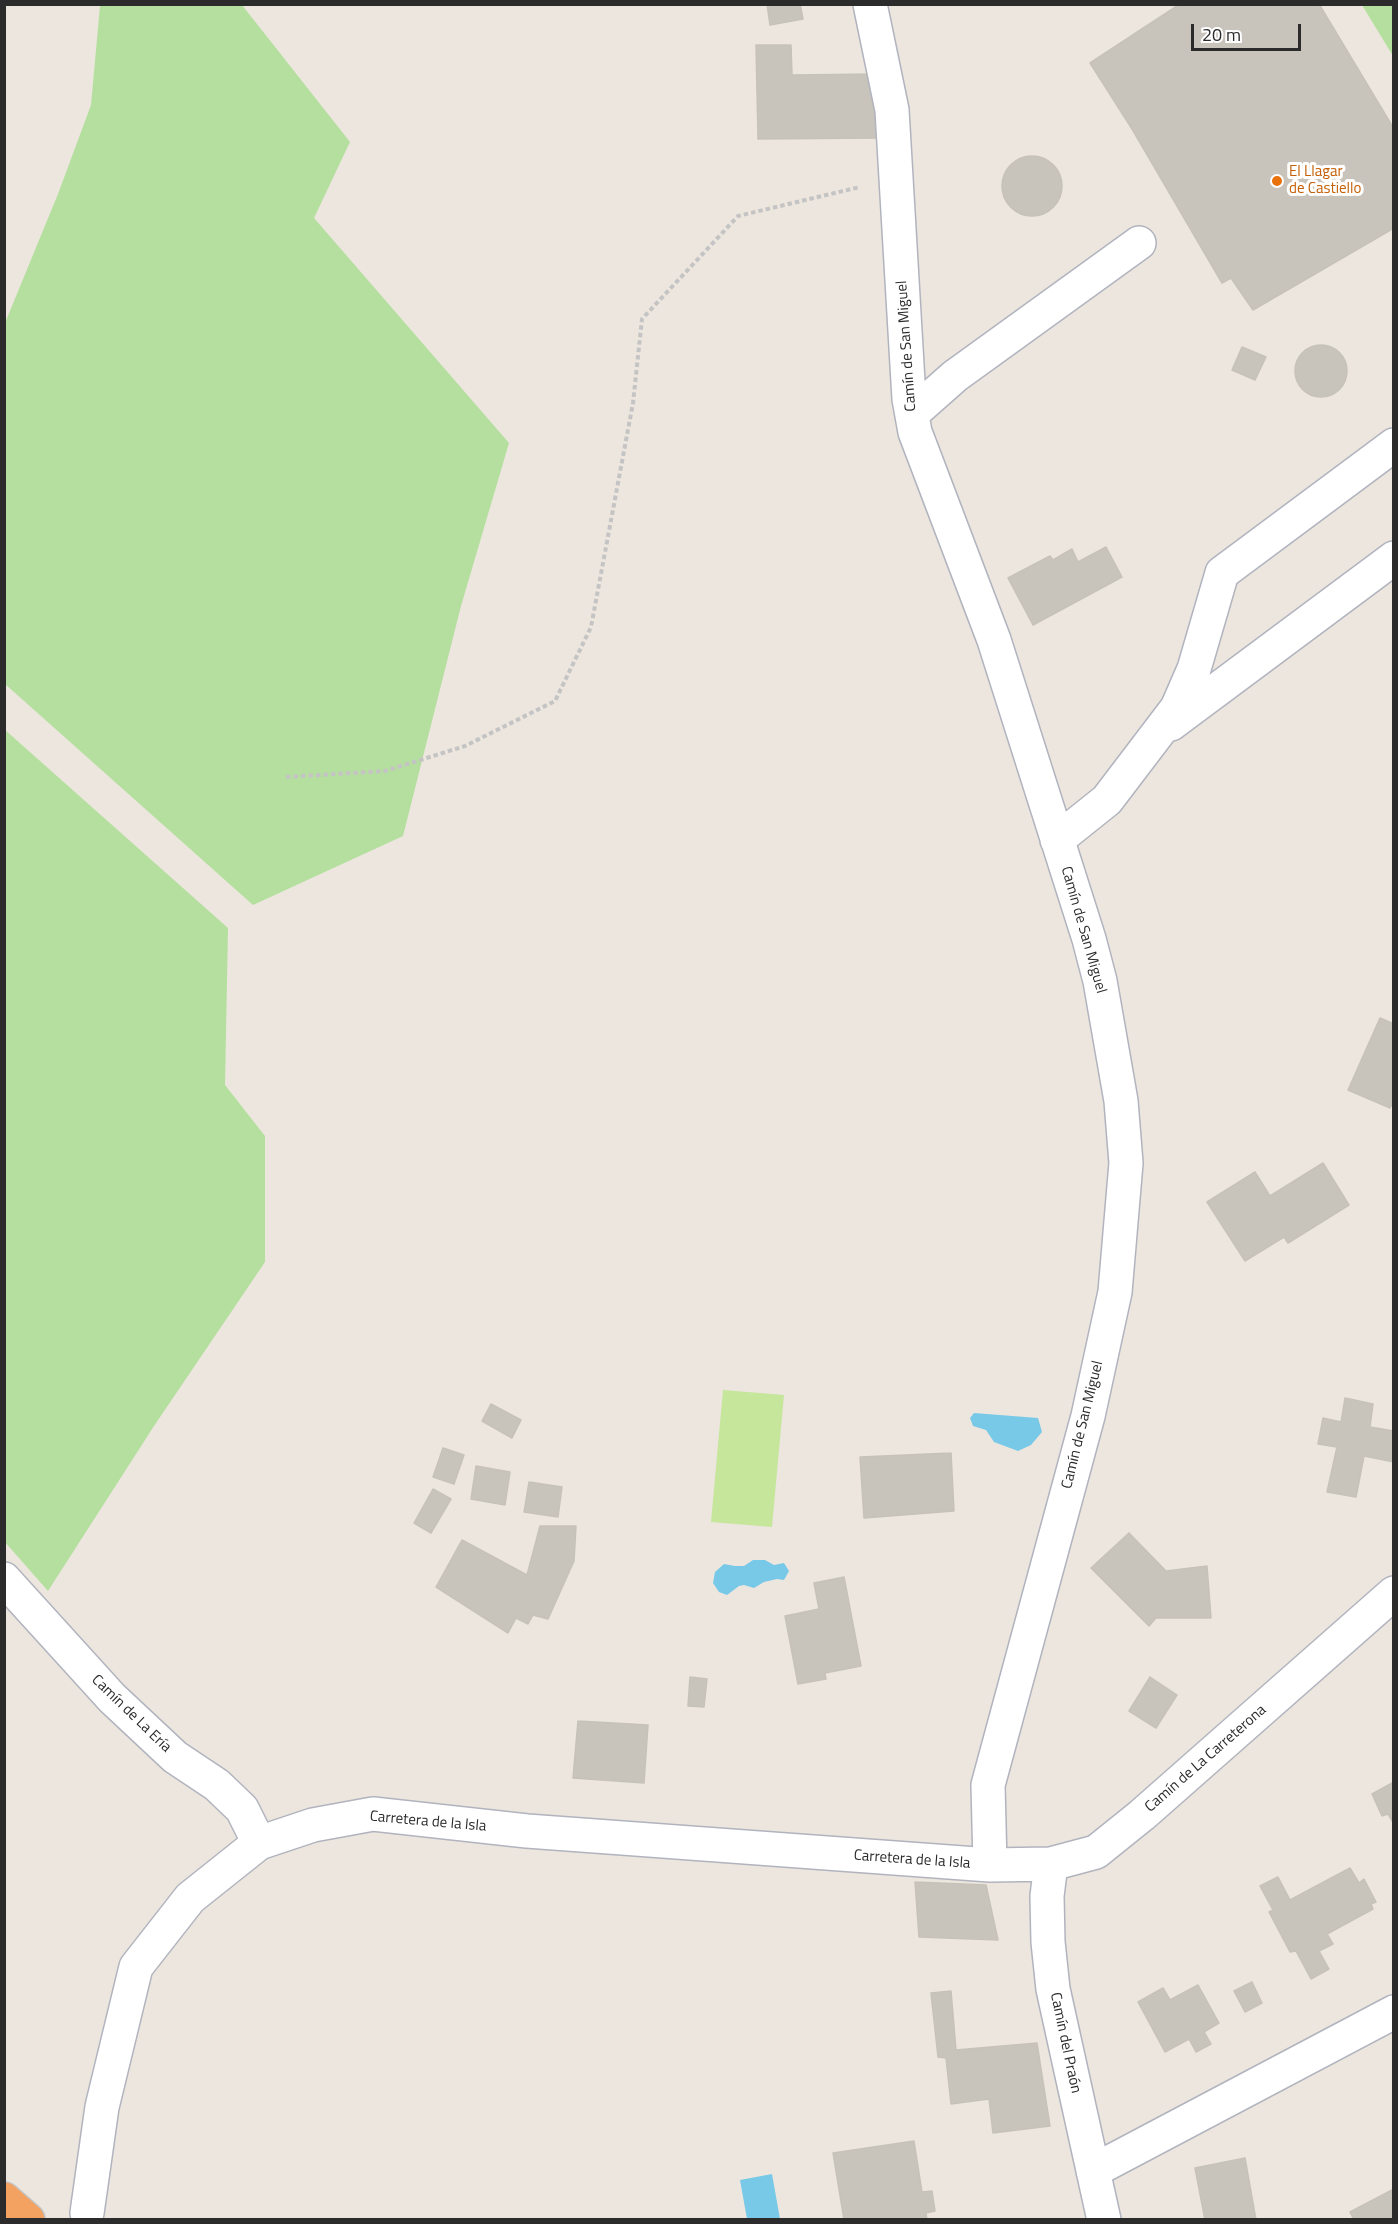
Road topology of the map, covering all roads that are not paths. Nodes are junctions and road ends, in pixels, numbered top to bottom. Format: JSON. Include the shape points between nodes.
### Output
{"nodes":[{"id":1,"x":870,"y":4,"type":"edge"},
{"id":2,"x":1139,"y":243,"type":"dead end"},
{"id":3,"x":912,"y":414,"type":"junction"},
{"id":4,"x":1394,"y":445,"type":"edge"},
{"id":5,"x":1394,"y":558,"type":"edge"},
{"id":6,"x":1155,"y":736,"type":"junction"},
{"id":7,"x":1057,"y":840,"type":"junction"},
{"id":8,"x":4,"y":1579,"type":"edge"},
{"id":9,"x":1394,"y":1593,"type":"edge"},
{"id":10,"x":259,"y":1843,"type":"junction"},
{"id":11,"x":1052,"y":1864,"type":"junction"},
{"id":12,"x":990,"y":1865,"type":"junction"},
{"id":13,"x":1394,"y":2012,"type":"edge"},
{"id":14,"x":1093,"y":2171,"type":"junction"},
{"id":15,"x":4,"y":2199,"type":"edge"},
{"id":16,"x":87,"y":2213,"type":"dead end"},
{"id":17,"x":28,"y":2220,"type":"edge"},
{"id":18,"x":1104,"y":2220,"type":"edge"}],
"edges":[{"from":1,"to":3,"type":"street","name":"Camín de San Miguel","via":[[892,110]]},
{"from":2,"to":3,"type":"street","via":[[955,376]]},
{"from":3,"to":7,"type":"street","name":"Camín de San Miguel","via":[[915,432],[994,640]]},
{"from":4,"to":6,"type":"street","via":[[1222,573],[1194,669],[1177,708]]},
{"from":5,"to":6,"type":"street"},
{"from":6,"to":7,"type":"street","via":[[1107,800]]},
{"from":7,"to":12,"type":"street","name":"Camín de San Miguel","via":[[1100,981],[1121,1101],[1126,1163],[1115,1292],[1088,1416],[988,1785]]},
{"from":8,"to":10,"type":"street","name":"Camín de La Ería","via":[[112,1698],[175,1757],[217,1785],[242,1809]]},
{"from":9,"to":11,"type":"street","name":"Camín de La Carreterona","via":[[1096,1852]]},
{"from":10,"to":12,"type":"street","name":"Carretera de la Isla","via":[[313,1825],[374,1814],[527,1831]]},
{"from":10,"to":16,"type":"street","name":"Carretera de la Isla","via":[[190,1898],[136,1967],[102,2107]]},
{"from":11,"to":12,"type":"street","name":"Camín de La Carreterona"},
{"from":11,"to":14,"type":"street","name":"Camín del Praón","via":[[1047,1896],[1053,1989]]},
{"from":13,"to":14,"type":"street"},
{"from":14,"to":18,"type":"street","name":"Camín del Praón"},
{"from":15,"to":17,"type":"highway"}]}
